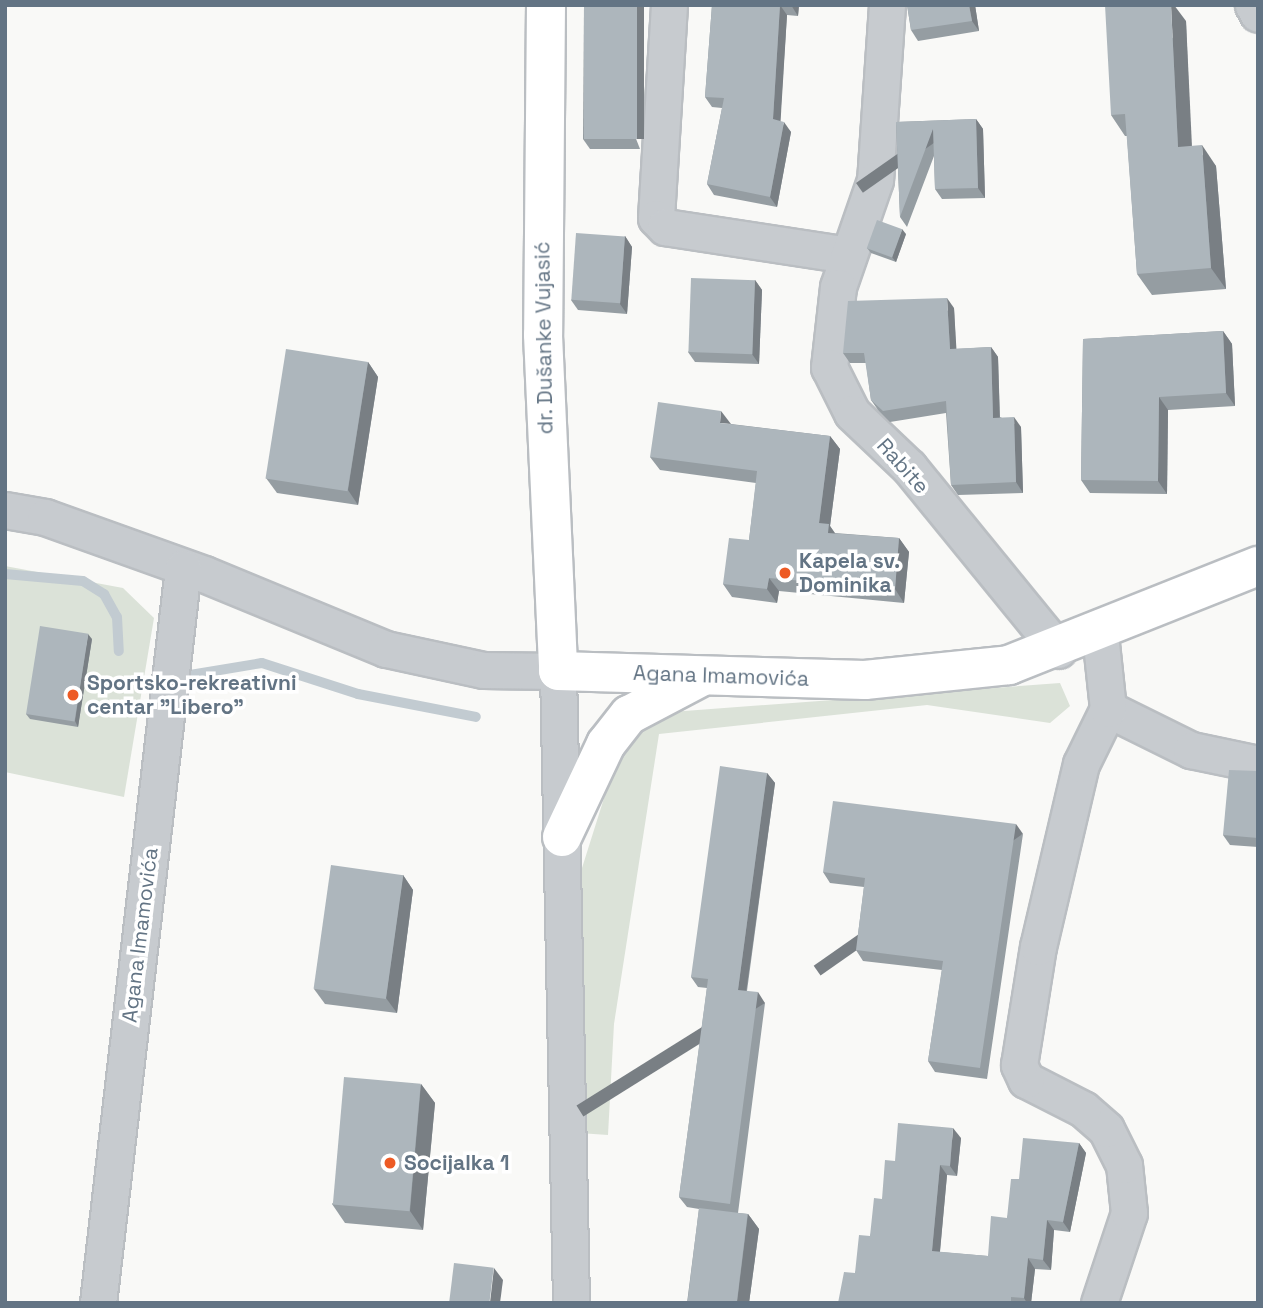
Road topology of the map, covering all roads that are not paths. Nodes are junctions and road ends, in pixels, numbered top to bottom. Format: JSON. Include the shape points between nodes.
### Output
{"nodes":[{"id":1,"x":546,"y":5,"type":"edge"},
{"id":2,"x":669,"y":5,"type":"edge"},
{"id":3,"x":887,"y":5,"type":"edge"},
{"id":4,"x":1252,"y":5,"type":"edge"},
{"id":5,"x":1258,"y":14,"type":"edge"},
{"id":6,"x":848,"y":255,"type":"junction"},
{"id":7,"x":5,"y":510,"type":"edge"},
{"id":8,"x":1258,"y":566,"type":"edge"},
{"id":9,"x":183,"y":568,"type":"junction"},
{"id":10,"x":1100,"y":634,"type":"junction"},
{"id":11,"x":1058,"y":650,"type":"junction"},
{"id":12,"x":558,"y":671,"type":"junction"},
{"id":13,"x":705,"y":675,"type":"junction"},
{"id":14,"x":1108,"y":709,"type":"junction"},
{"id":15,"x":1258,"y":764,"type":"edge"},
{"id":16,"x":562,"y":838,"type":"junction"},
{"id":17,"x":98,"y":1303,"type":"edge"},
{"id":18,"x":571,"y":1303,"type":"edge"},
{"id":19,"x":1099,"y":1303,"type":"edge"}],
"edges":[{"from":1,"to":12,"type":"main road","name":"dr. Dušanke Vujasić","via":[[543,335]]},
{"from":2,"to":6,"type":"street","via":[[656,218],[665,227]]},
{"from":3,"to":6,"type":"street","name":"Rabite","via":[[875,180]]},
{"from":4,"to":5,"type":"street"},
{"from":6,"to":11,"type":"street","name":"Rabite","via":[[838,287],[829,367],[852,413],[909,467]]},
{"from":7,"to":9,"type":"street","name":"Agana Imamovića","via":[[45,517]]},
{"from":8,"to":10,"type":"main road","name":"Agana Imamovića"},
{"from":9,"to":12,"type":"street","name":"Agana Imamovića","via":[[386,649],[483,670]]},
{"from":9,"to":17,"type":"street","name":"Agana Imamovića"},
{"from":10,"to":11,"type":"main road","name":"Agana Imamovića"},
{"from":10,"to":14,"type":"street"},
{"from":11,"to":13,"type":"main road","name":"Agana Imamovića","via":[[1009,665],[904,678]]},
{"from":12,"to":13,"type":"main road","name":"Agana Imamovića"},
{"from":12,"to":16,"type":"street"},
{"from":13,"to":16,"type":"main road","via":[[629,715],[606,744]]},
{"from":14,"to":15,"type":"street","via":[[1191,750]]},
{"from":14,"to":19,"type":"street","via":[[1081,764],[1038,947],[1019,1065],[1026,1080],[1083,1108],[1105,1129],[1124,1165],[1129,1213]]},
{"from":16,"to":18,"type":"street"}]}
